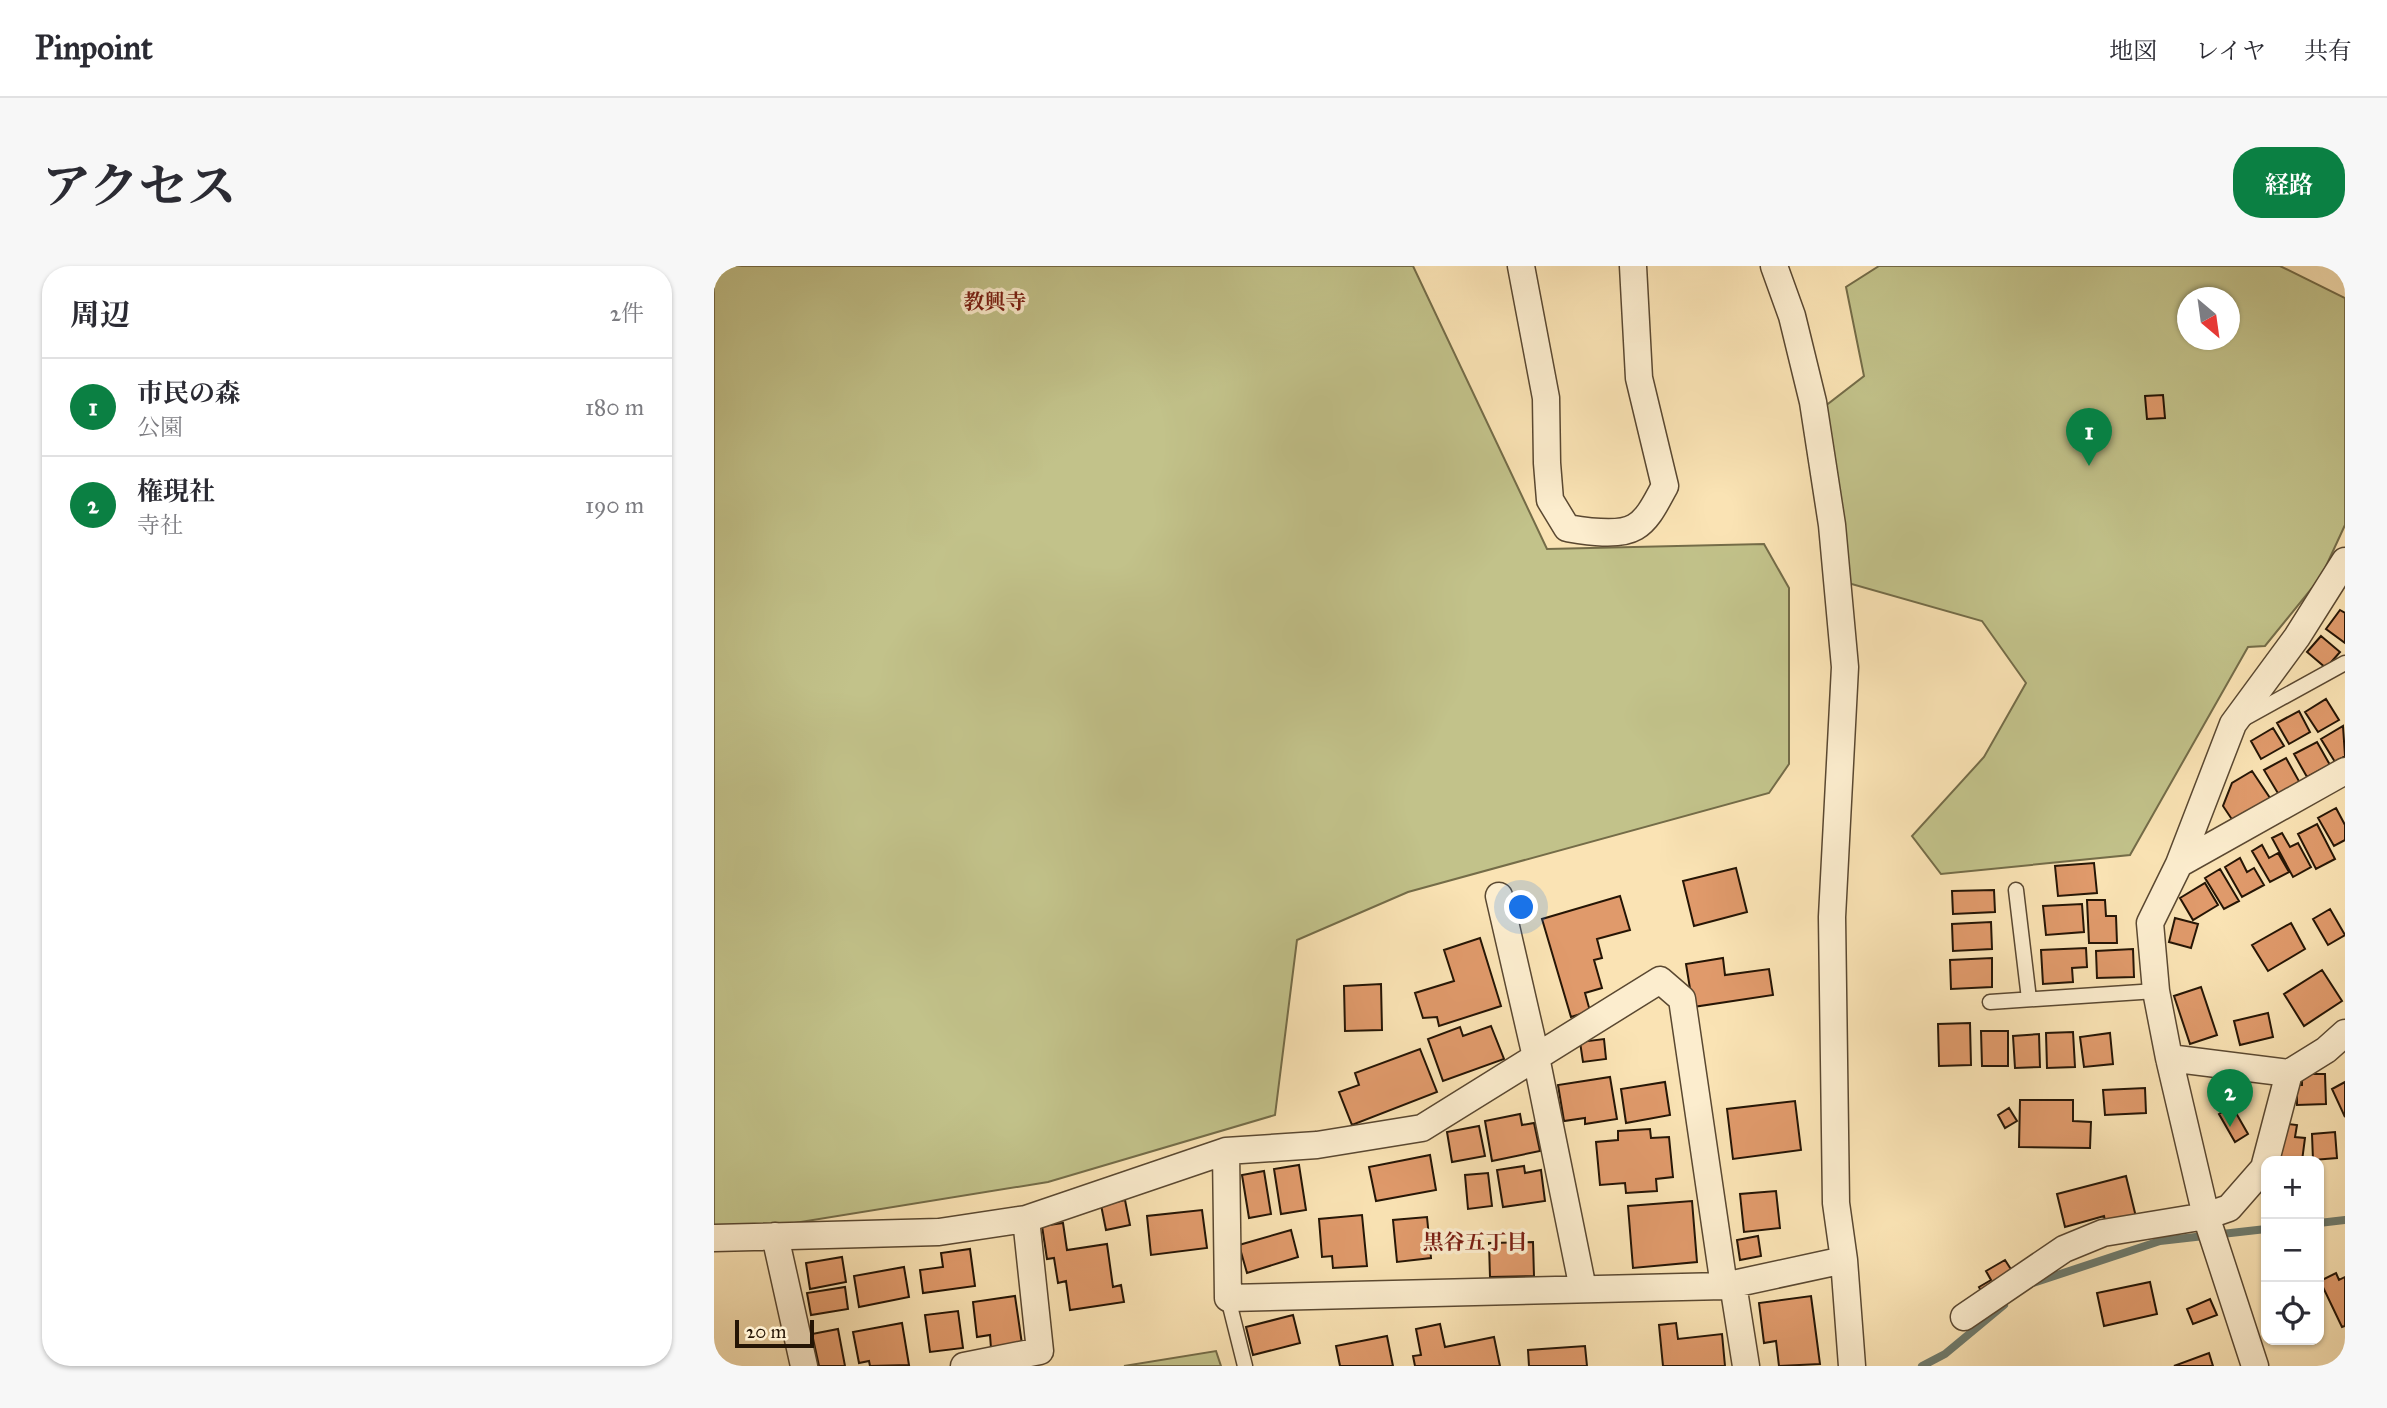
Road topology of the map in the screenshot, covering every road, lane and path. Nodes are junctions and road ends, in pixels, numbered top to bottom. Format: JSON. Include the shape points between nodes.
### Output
{"nodes":[{"id":1,"x":1521,"y":266,"type":"edge"},
{"id":2,"x":1633,"y":266,"type":"edge"},
{"id":3,"x":1774,"y":266,"type":"edge"},
{"id":4,"x":2345,"y":561,"type":"edge"},
{"id":5,"x":2345,"y":663,"type":"edge"},
{"id":6,"x":2233,"y":724,"type":"junction"},
{"id":7,"x":2345,"y":771,"type":"edge"},
{"id":8,"x":2179,"y":864,"type":"junction"},
{"id":9,"x":2016,"y":890,"type":"dead end"},
{"id":10,"x":1499,"y":896,"type":"dead end"},
{"id":11,"x":2156,"y":990,"type":"junction"},
{"id":12,"x":2029,"y":999,"type":"junction"},
{"id":13,"x":1990,"y":1002,"type":"dead end"},
{"id":14,"x":2345,"y":1034,"type":"edge"},
{"id":15,"x":1536,"y":1057,"type":"junction"},
{"id":16,"x":2169,"y":1058,"type":"junction"},
{"id":17,"x":2289,"y":1073,"type":"junction"},
{"id":18,"x":1226,"y":1151,"type":"junction"},
{"id":19,"x":1026,"y":1219,"type":"junction"},
{"id":20,"x":2211,"y":1230,"type":"junction"},
{"id":21,"x":775,"y":1236,"type":"junction"},
{"id":22,"x":714,"y":1238,"type":"edge"},
{"id":23,"x":1844,"y":1260,"type":"junction"},
{"id":24,"x":1728,"y":1285,"type":"junction"},
{"id":25,"x":1583,"y":1289,"type":"junction"},
{"id":26,"x":1228,"y":1298,"type":"junction"},
{"id":27,"x":1964,"y":1317,"type":"dead end"},
{"id":28,"x":804,"y":1366,"type":"edge"},
{"id":29,"x":964,"y":1366,"type":"edge"},
{"id":30,"x":1245,"y":1366,"type":"edge"},
{"id":31,"x":1746,"y":1366,"type":"edge"},
{"id":32,"x":1852,"y":1366,"type":"edge"},
{"id":33,"x":2255,"y":1366,"type":"edge"}],
"edges":[{"from":1,"to":2,"type":"street","via":[[1546,397],[1550,500],[1567,528],[1600,534],[1634,527],[1653,508],[1665,486],[1639,378]]},
{"from":3,"to":23,"type":"street","via":[[1792,316],[1813,402],[1832,524],[1845,667],[1832,918],[1836,1203]]},
{"from":4,"to":6,"type":"street"},
{"from":5,"to":6,"type":"lane"},
{"from":6,"to":8,"type":"street"},
{"from":7,"to":8,"type":"street"},
{"from":8,"to":11,"type":"street","via":[[2150,923]]},
{"from":9,"to":12,"type":"lane"},
{"from":10,"to":15,"type":"street"},
{"from":11,"to":12,"type":"lane"},
{"from":11,"to":16,"type":"street"},
{"from":12,"to":13,"type":"lane"},
{"from":14,"to":17,"type":"street"},
{"from":15,"to":18,"type":"street","via":[[1422,1128],[1317,1145]]},
{"from":15,"to":24,"type":"street","via":[[1660,980],[1682,999]]},
{"from":15,"to":25,"type":"street"},
{"from":16,"to":17,"type":"street"},
{"from":16,"to":20,"type":"street"},
{"from":17,"to":20,"type":"street","via":[[2264,1168]]},
{"from":18,"to":19,"type":"street"},
{"from":18,"to":26,"type":"street"},
{"from":19,"to":21,"type":"street","via":[[939,1232]]},
{"from":19,"to":29,"type":"street","via":[[1040,1351]]},
{"from":20,"to":27,"type":"street","via":[[2103,1233],[2064,1249]]},
{"from":20,"to":33,"type":"street"},
{"from":21,"to":22,"type":"street"},
{"from":21,"to":28,"type":"street"},
{"from":23,"to":24,"type":"street"},
{"from":23,"to":32,"type":"street"},
{"from":24,"to":25,"type":"street"},
{"from":24,"to":31,"type":"street"},
{"from":25,"to":26,"type":"street"},
{"from":26,"to":30,"type":"lane"}]}
